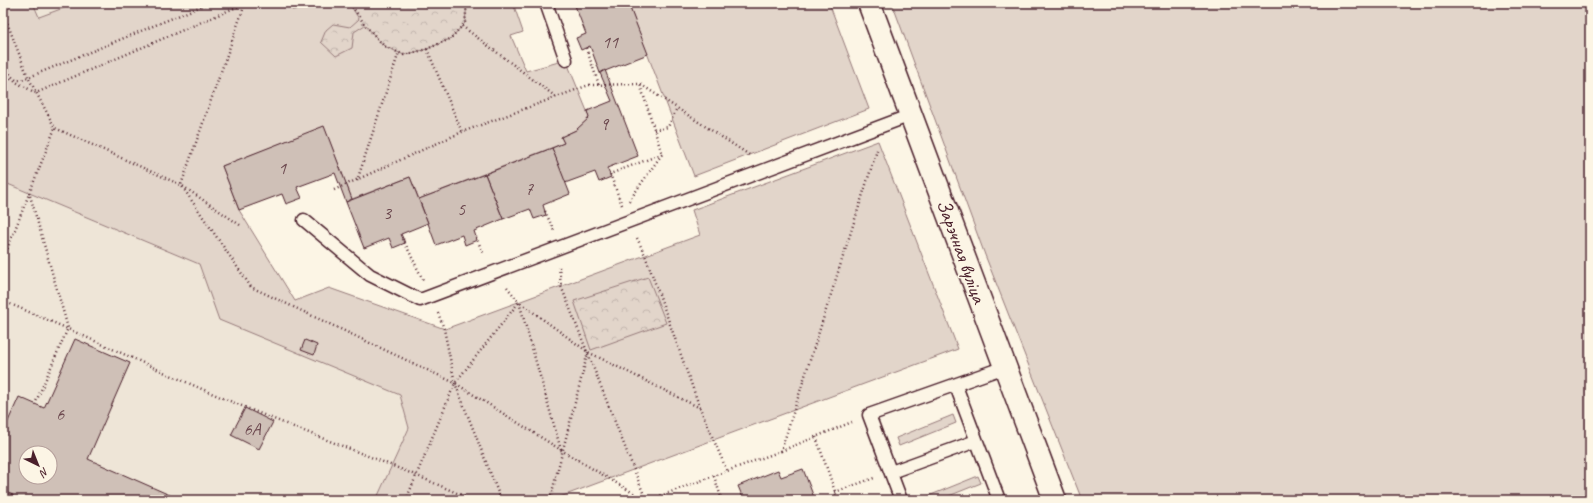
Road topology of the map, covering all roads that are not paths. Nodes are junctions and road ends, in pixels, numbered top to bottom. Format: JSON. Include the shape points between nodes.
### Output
{"nodes":[{"id":1,"x":546,"y":3,"type":"edge"},
{"id":2,"x":869,"y":3,"type":"edge"},
{"id":3,"x":566,"y":60,"type":"dead end"},
{"id":4,"x":911,"y":115,"type":"junction"},
{"id":5,"x":304,"y":220,"type":"dead end"},
{"id":6,"x":1005,"y":368,"type":"junction"},
{"id":7,"x":956,"y":386,"type":"junction"},
{"id":8,"x":976,"y":441,"type":"junction"},
{"id":9,"x":891,"y":472,"type":"junction"},
{"id":10,"x":901,"y":500,"type":"edge"},
{"id":11,"x":999,"y":500,"type":"edge"},
{"id":12,"x":1054,"y":500,"type":"edge"}],
"edges":[{"from":1,"to":3,"type":"lane"},
{"from":2,"to":4,"type":"street","name":"Зарэчная вуліца"},
{"from":4,"to":5,"type":"lane","via":[[420,300],[370,275]]},
{"from":4,"to":6,"type":"street","name":"Зарэчная вуліца"},
{"from":6,"to":7,"type":"lane"},
{"from":6,"to":12,"type":"street","name":"Зарэчная вуліца"},
{"from":7,"to":8,"type":"lane"},
{"from":7,"to":9,"type":"lane","via":[[869,415]]},
{"from":8,"to":9,"type":"lane"},
{"from":8,"to":11,"type":"lane"},
{"from":9,"to":10,"type":"lane"}]}
